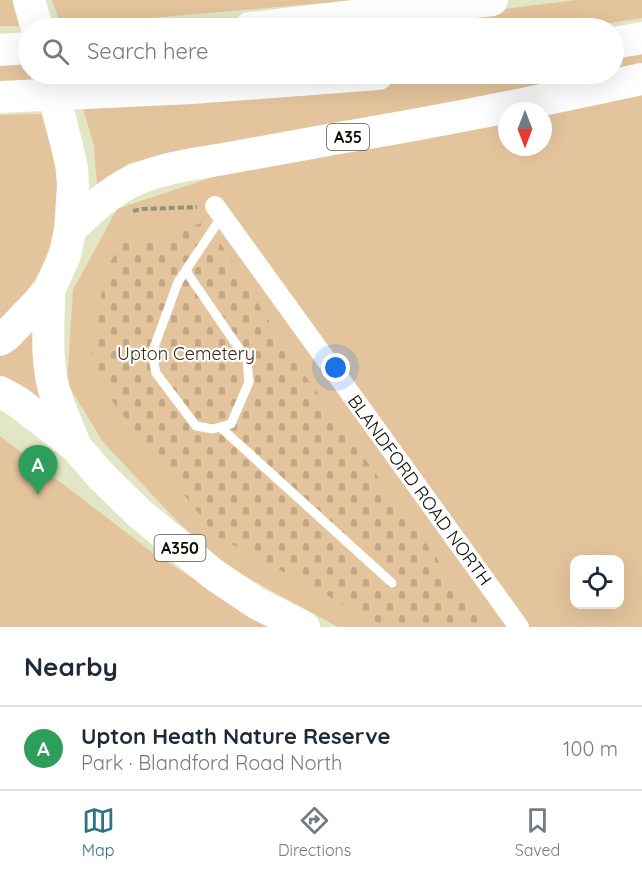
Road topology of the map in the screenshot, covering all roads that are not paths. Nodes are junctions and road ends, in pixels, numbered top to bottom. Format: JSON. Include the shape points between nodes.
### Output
{"nodes":[{"id":1,"x":29,"y":0,"type":"edge"},
{"id":2,"x":492,"y":0,"type":"edge"},
{"id":3,"x":34,"y":18,"type":"edge"},
{"id":4,"x":336,"y":18,"type":"edge"},
{"id":5,"x":642,"y":38,"type":"edge"},
{"id":6,"x":624,"y":41,"type":"edge"},
{"id":7,"x":18,"y":49,"type":"edge"},
{"id":8,"x":0,"y":50,"type":"edge"},
{"id":9,"x":642,"y":79,"type":"edge"},
{"id":10,"x":624,"y":83,"type":"edge"},
{"id":11,"x":51,"y":84,"type":"edge"},
{"id":12,"x":245,"y":84,"type":"edge"},
{"id":13,"x":618,"y":84,"type":"edge"},
{"id":14,"x":0,"y":97,"type":"edge"},
{"id":15,"x":219,"y":211,"type":"joint"},
{"id":16,"x":70,"y":230,"type":"junction"},
{"id":17,"x":186,"y":271,"type":"junction"},
{"id":18,"x":49,"y":291,"type":"junction"},
{"id":19,"x":0,"y":340,"type":"edge"},
{"id":20,"x":0,"y":392,"type":"edge"},
{"id":21,"x":220,"y":427,"type":"junction"},
{"id":22,"x":75,"y":446,"type":"junction"},
{"id":23,"x":392,"y":582,"type":"dead end"},
{"id":24,"x":304,"y":627,"type":"edge"},
{"id":25,"x":519,"y":627,"type":"edge"}],
"edges":[{"from":1,"to":3,"type":"highway"},
{"from":2,"to":4,"type":"highway"},
{"from":5,"to":6,"type":"highway"},
{"from":7,"to":8,"type":"highway"},
{"from":9,"to":10,"type":"highway","number":"A35"},
{"from":11,"to":16,"type":"highway","via":[[72,168]]},
{"from":12,"to":14,"type":"highway"},
{"from":13,"to":16,"type":"highway","number":"A35","via":[[163,171],[116,190]]},
{"from":15,"to":17,"type":"lane"},
{"from":15,"to":25,"type":"street","name":"BLANDFORD ROAD NORTH"},
{"from":16,"to":18,"type":"highway","via":[[65,255]]},
{"from":17,"to":21,"type":"lane","via":[[247,360],[249,382],[231,424]]},
{"from":17,"to":21,"type":"lane","via":[[178,282],[152,353],[156,373],[196,426]]},
{"from":18,"to":19,"type":"highway"},
{"from":18,"to":22,"type":"highway","number":"A350","via":[[50,369]]},
{"from":20,"to":22,"type":"highway","number":"A350"},
{"from":21,"to":23,"type":"lane"},
{"from":22,"to":24,"type":"highway","number":"A350","via":[[139,513],[213,574],[256,603]]}]}
